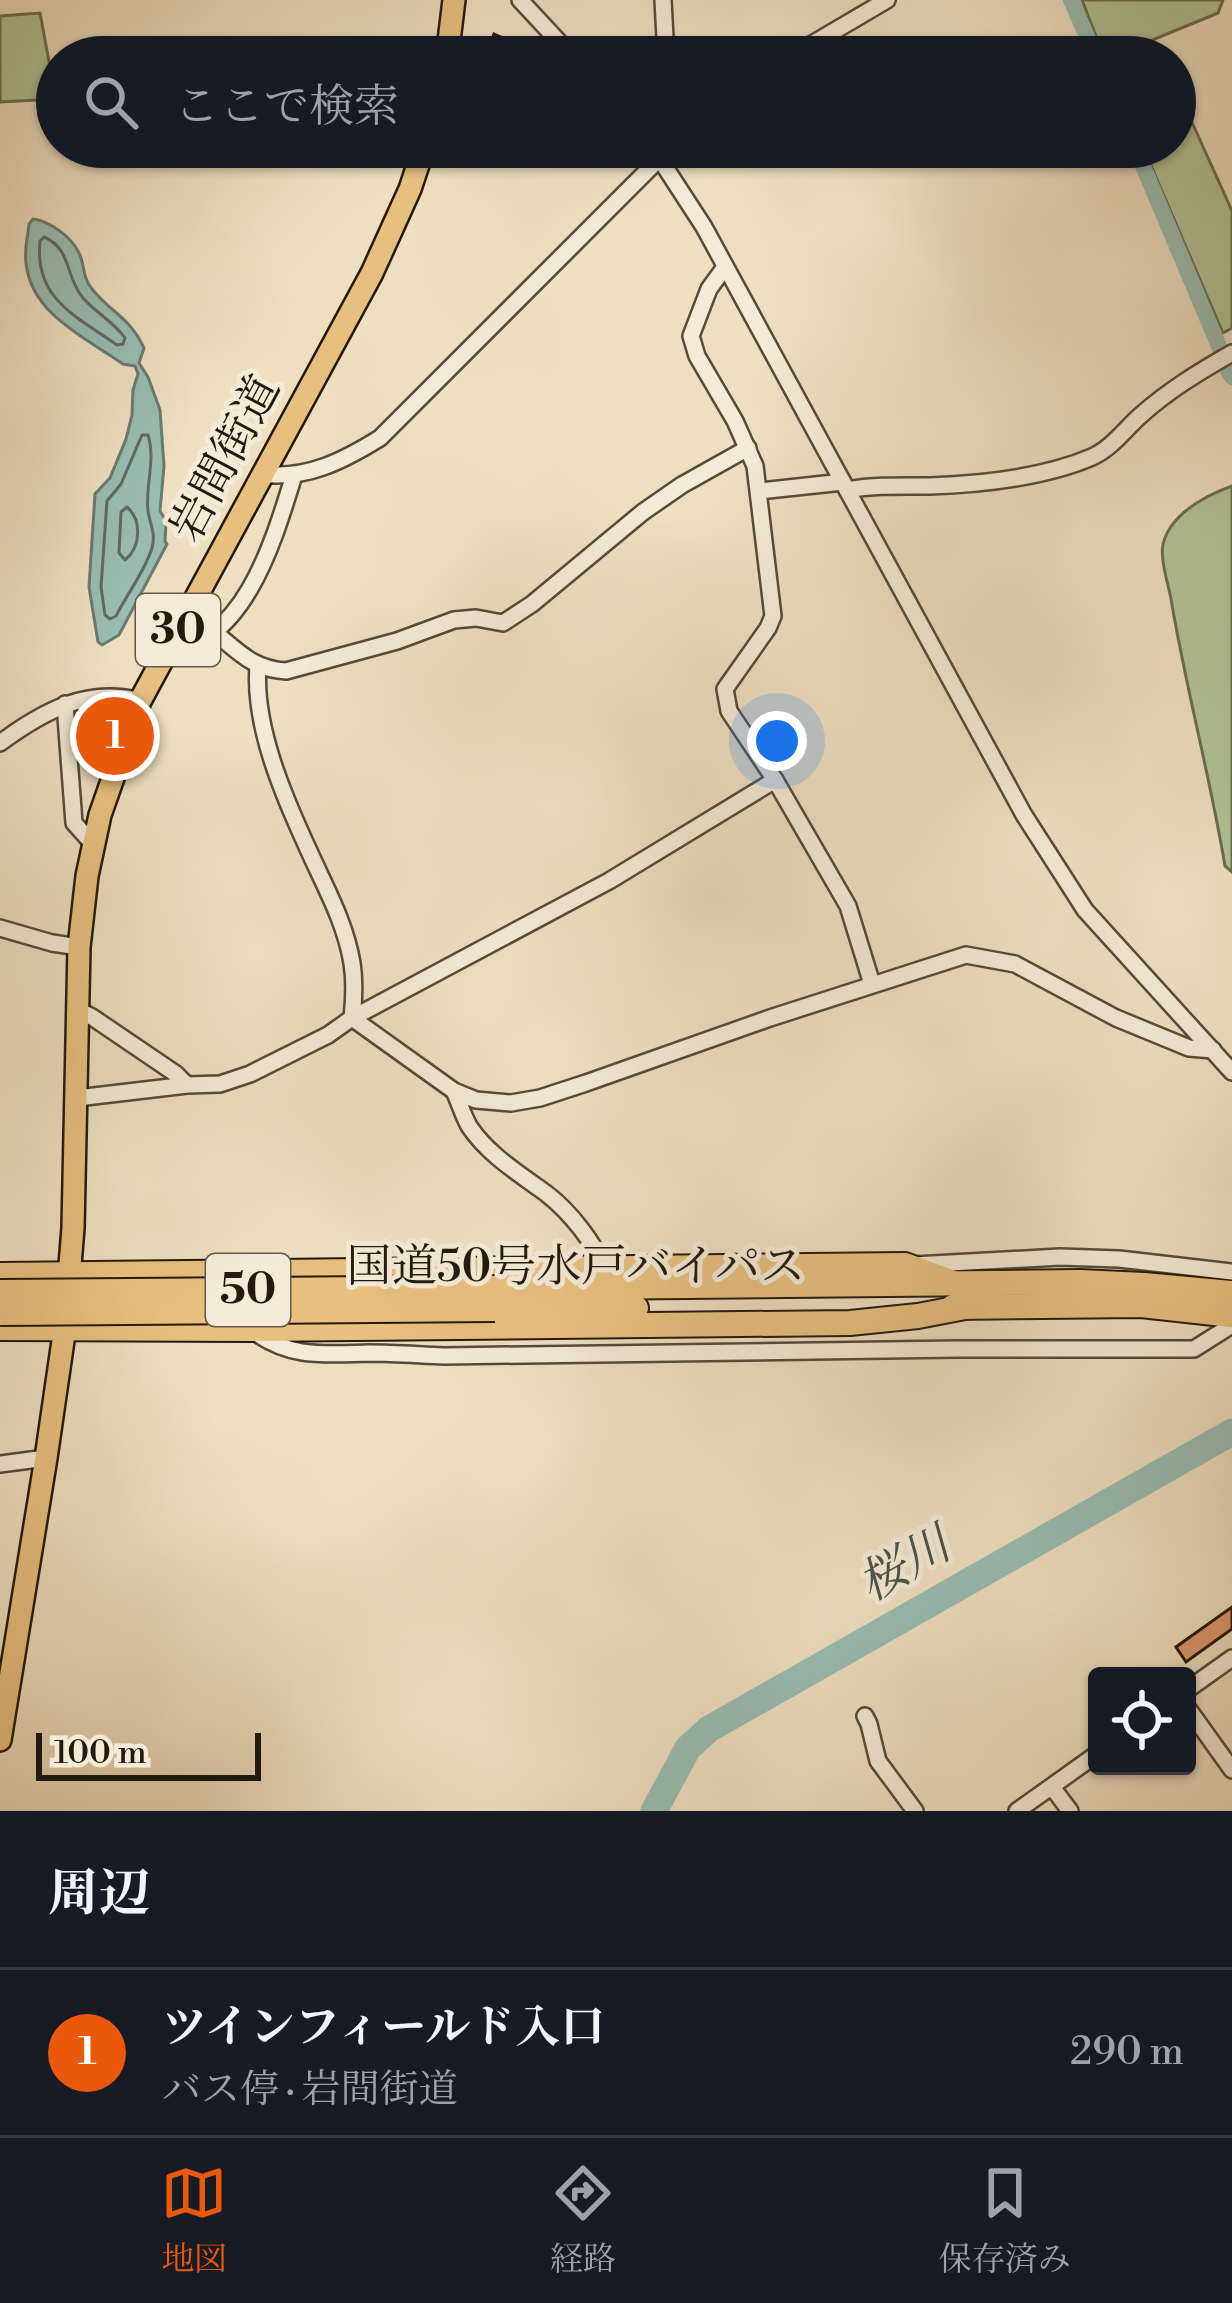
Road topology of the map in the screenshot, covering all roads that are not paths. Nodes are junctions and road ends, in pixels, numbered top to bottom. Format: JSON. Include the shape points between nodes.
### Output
{"nodes":[{"id":1,"x":454,"y":0,"type":"edge"},
{"id":2,"x":520,"y":0,"type":"edge"},
{"id":3,"x":663,"y":0,"type":"edge"},
{"id":4,"x":887,"y":0,"type":"edge"},
{"id":5,"x":450,"y":36,"type":"edge"},
{"id":6,"x":553,"y":36,"type":"edge"},
{"id":7,"x":665,"y":36,"type":"edge"},
{"id":8,"x":826,"y":36,"type":"edge"},
{"id":9,"x":416,"y":168,"type":"edge"},
{"id":10,"x":643,"y":168,"type":"edge"},
{"id":11,"x":671,"y":168,"type":"edge"},
{"id":12,"x":725,"y":267,"type":"junction"},
{"id":13,"x":1232,"y":353,"type":"edge"},
{"id":14,"x":748,"y":448,"type":"junction"},
{"id":15,"x":261,"y":474,"type":"junction"},
{"id":16,"x":294,"y":475,"type":"junction"},
{"id":17,"x":845,"y":486,"type":"junction"},
{"id":18,"x":760,"y":490,"type":"junction"},
{"id":19,"x":213,"y":631,"type":"junction"},
{"id":20,"x":166,"y":650,"type":"junction"},
{"id":21,"x":258,"y":666,"type":"junction"},
{"id":22,"x":140,"y":701,"type":"junction"},
{"id":23,"x":65,"y":704,"type":"junction"},
{"id":24,"x":0,"y":743,"type":"edge"},
{"id":25,"x":775,"y":780,"type":"junction"},
{"id":26,"x":93,"y":844,"type":"junction"},
{"id":27,"x":0,"y":928,"type":"edge"},
{"id":28,"x":80,"y":946,"type":"junction"},
{"id":29,"x":872,"y":984,"type":"junction"},
{"id":30,"x":78,"y":1010,"type":"junction"},
{"id":31,"x":352,"y":1018,"type":"junction"},
{"id":32,"x":1213,"y":1050,"type":"junction"},
{"id":33,"x":1232,"y":1072,"type":"edge"},
{"id":34,"x":187,"y":1084,"type":"junction"},
{"id":35,"x":454,"y":1091,"type":"junction"},
{"id":36,"x":77,"y":1098,"type":"junction"},
{"id":37,"x":904,"y":1264,"type":"junction"},
{"id":38,"x":604,"y":1269,"type":"junction"},
{"id":39,"x":1232,"y":1272,"type":"edge"},
{"id":40,"x":0,"y":1275,"type":"edge"},
{"id":41,"x":70,"y":1275,"type":"junction"},
{"id":42,"x":0,"y":1292,"type":"edge"},
{"id":43,"x":1080,"y":1293,"type":"junction"},
{"id":44,"x":1232,"y":1293,"type":"edge"},
{"id":45,"x":960,"y":1296,"type":"junction"},
{"id":46,"x":495,"y":1299,"type":"junction"},
{"id":47,"x":0,"y":1313,"type":"edge"},
{"id":48,"x":1232,"y":1315,"type":"edge"},
{"id":49,"x":1232,"y":1325,"type":"edge"},
{"id":50,"x":65,"y":1327,"type":"junction"},
{"id":51,"x":0,"y":1328,"type":"edge"},
{"id":52,"x":250,"y":1329,"type":"junction"},
{"id":53,"x":46,"y":1458,"type":"junction"},
{"id":54,"x":0,"y":1464,"type":"edge"},
{"id":55,"x":1232,"y":1658,"type":"edge"},
{"id":56,"x":6,"y":1666,"type":"edge"},
{"id":57,"x":1196,"y":1684,"type":"edge"},
{"id":58,"x":865,"y":1716,"type":"dead end"},
{"id":59,"x":1196,"y":1720,"type":"edge"},
{"id":60,"x":0,"y":1739,"type":"edge"},
{"id":61,"x":1088,"y":1760,"type":"edge"},
{"id":62,"x":1232,"y":1771,"type":"edge"},
{"id":63,"x":1052,"y":1786,"type":"junction"},
{"id":64,"x":915,"y":1811,"type":"edge"},
{"id":65,"x":1017,"y":1811,"type":"edge"},
{"id":66,"x":1070,"y":1811,"type":"edge"}],
"edges":[{"from":1,"to":5,"type":"main road"},
{"from":2,"to":6,"type":"street"},
{"from":3,"to":7,"type":"street"},
{"from":4,"to":8,"type":"street"},
{"from":9,"to":15,"type":"main road","name":"岩間街道","number":"30","via":[[394,227]]},
{"from":10,"to":16,"type":"street","via":[[380,438]]},
{"from":11,"to":12,"type":"street"},
{"from":12,"to":14,"type":"street","via":[[691,336]]},
{"from":12,"to":17,"type":"street"},
{"from":13,"to":17,"type":"street","via":[[1183,381],[1094,456],[1018,478]]},
{"from":14,"to":18,"type":"street"},
{"from":14,"to":21,"type":"street","via":[[682,485],[503,622],[454,620],[286,671]]},
{"from":15,"to":16,"type":"street"},
{"from":15,"to":20,"type":"main road","name":"岩間街道","number":"30"},
{"from":16,"to":19,"type":"street","via":[[257,579]]},
{"from":17,"to":18,"type":"street"},
{"from":17,"to":32,"type":"street","via":[[1054,866]]},
{"from":18,"to":25,"type":"street","via":[[773,616],[725,689],[729,711]]},
{"from":19,"to":20,"type":"street"},
{"from":19,"to":21,"type":"street"},
{"from":20,"to":22,"type":"main road","name":"岩間街道","number":"30"},
{"from":21,"to":31,"type":"street","via":[[274,764],[347,941]]},
{"from":22,"to":23,"type":"street","via":[[103,696]]},
{"from":22,"to":26,"type":"main road","name":"岩間街道","number":"30"},
{"from":23,"to":24,"type":"street"},
{"from":23,"to":26,"type":"street","via":[[74,823]]},
{"from":25,"to":29,"type":"street","via":[[848,906]]},
{"from":25,"to":31,"type":"street","via":[[609,881]]},
{"from":26,"to":28,"type":"main road","name":"岩間街道","number":"30"},
{"from":27,"to":28,"type":"street"},
{"from":28,"to":30,"type":"main road","name":"岩間街道","number":"30"},
{"from":29,"to":32,"type":"street","via":[[965,955],[985,957],[1015,964],[1116,1018]]},
{"from":29,"to":35,"type":"street","via":[[541,1098],[494,1103]]},
{"from":30,"to":34,"type":"street"},
{"from":30,"to":36,"type":"main road","name":"岩間街道","number":"30"},
{"from":31,"to":34,"type":"street","via":[[250,1074]]},
{"from":31,"to":35,"type":"street"},
{"from":32,"to":33,"type":"street"},
{"from":34,"to":36,"type":"street"},
{"from":35,"to":38,"type":"street","via":[[469,1125],[549,1195],[596,1247]]},
{"from":36,"to":41,"type":"main road","name":"岩間街道","number":"30"},
{"from":37,"to":38,"type":"highway"},
{"from":37,"to":39,"type":"street","via":[[1060,1257]]},
{"from":37,"to":45,"type":"highway"},
{"from":38,"to":41,"type":"highway"},
{"from":40,"to":41,"type":"highway"},
{"from":41,"to":50,"type":"main road","name":"岩間街道","number":"30"},
{"from":42,"to":46,"type":"highway","name":"国道50号水戸バイパス","number":"50","bridge":true},
{"from":43,"to":44,"type":"highway","number":"50","via":[[1144,1285]]},
{"from":43,"to":45,"type":"highway","name":"国道50号水戸バイパス","number":"50"},
{"from":43,"to":48,"type":"highway","number":"50"},
{"from":45,"to":46,"type":"highway","name":"国道50号水戸バイパス","number":"50"},
{"from":45,"to":52,"type":"highway","via":[[918,1316],[850,1323]]},
{"from":46,"to":47,"type":"highway","name":"国道50号水戸バイパス","number":"50","bridge":true},
{"from":49,"to":52,"type":"street","via":[[1194,1348],[320,1356],[272,1346]]},
{"from":50,"to":51,"type":"highway"},
{"from":50,"to":52,"type":"highway"},
{"from":50,"to":53,"type":"main road","name":"岩間街道","number":"30"},
{"from":53,"to":54,"type":"street"},
{"from":53,"to":56,"type":"main road","name":"岩間街道","number":"30"},
{"from":55,"to":57,"type":"street"},
{"from":56,"to":60,"type":"main road","name":"岩間街道","number":"30"},
{"from":58,"to":64,"type":"street","via":[[878,1761]]},
{"from":59,"to":62,"type":"street"},
{"from":61,"to":63,"type":"street"},
{"from":63,"to":65,"type":"street"},
{"from":63,"to":66,"type":"street"}]}
